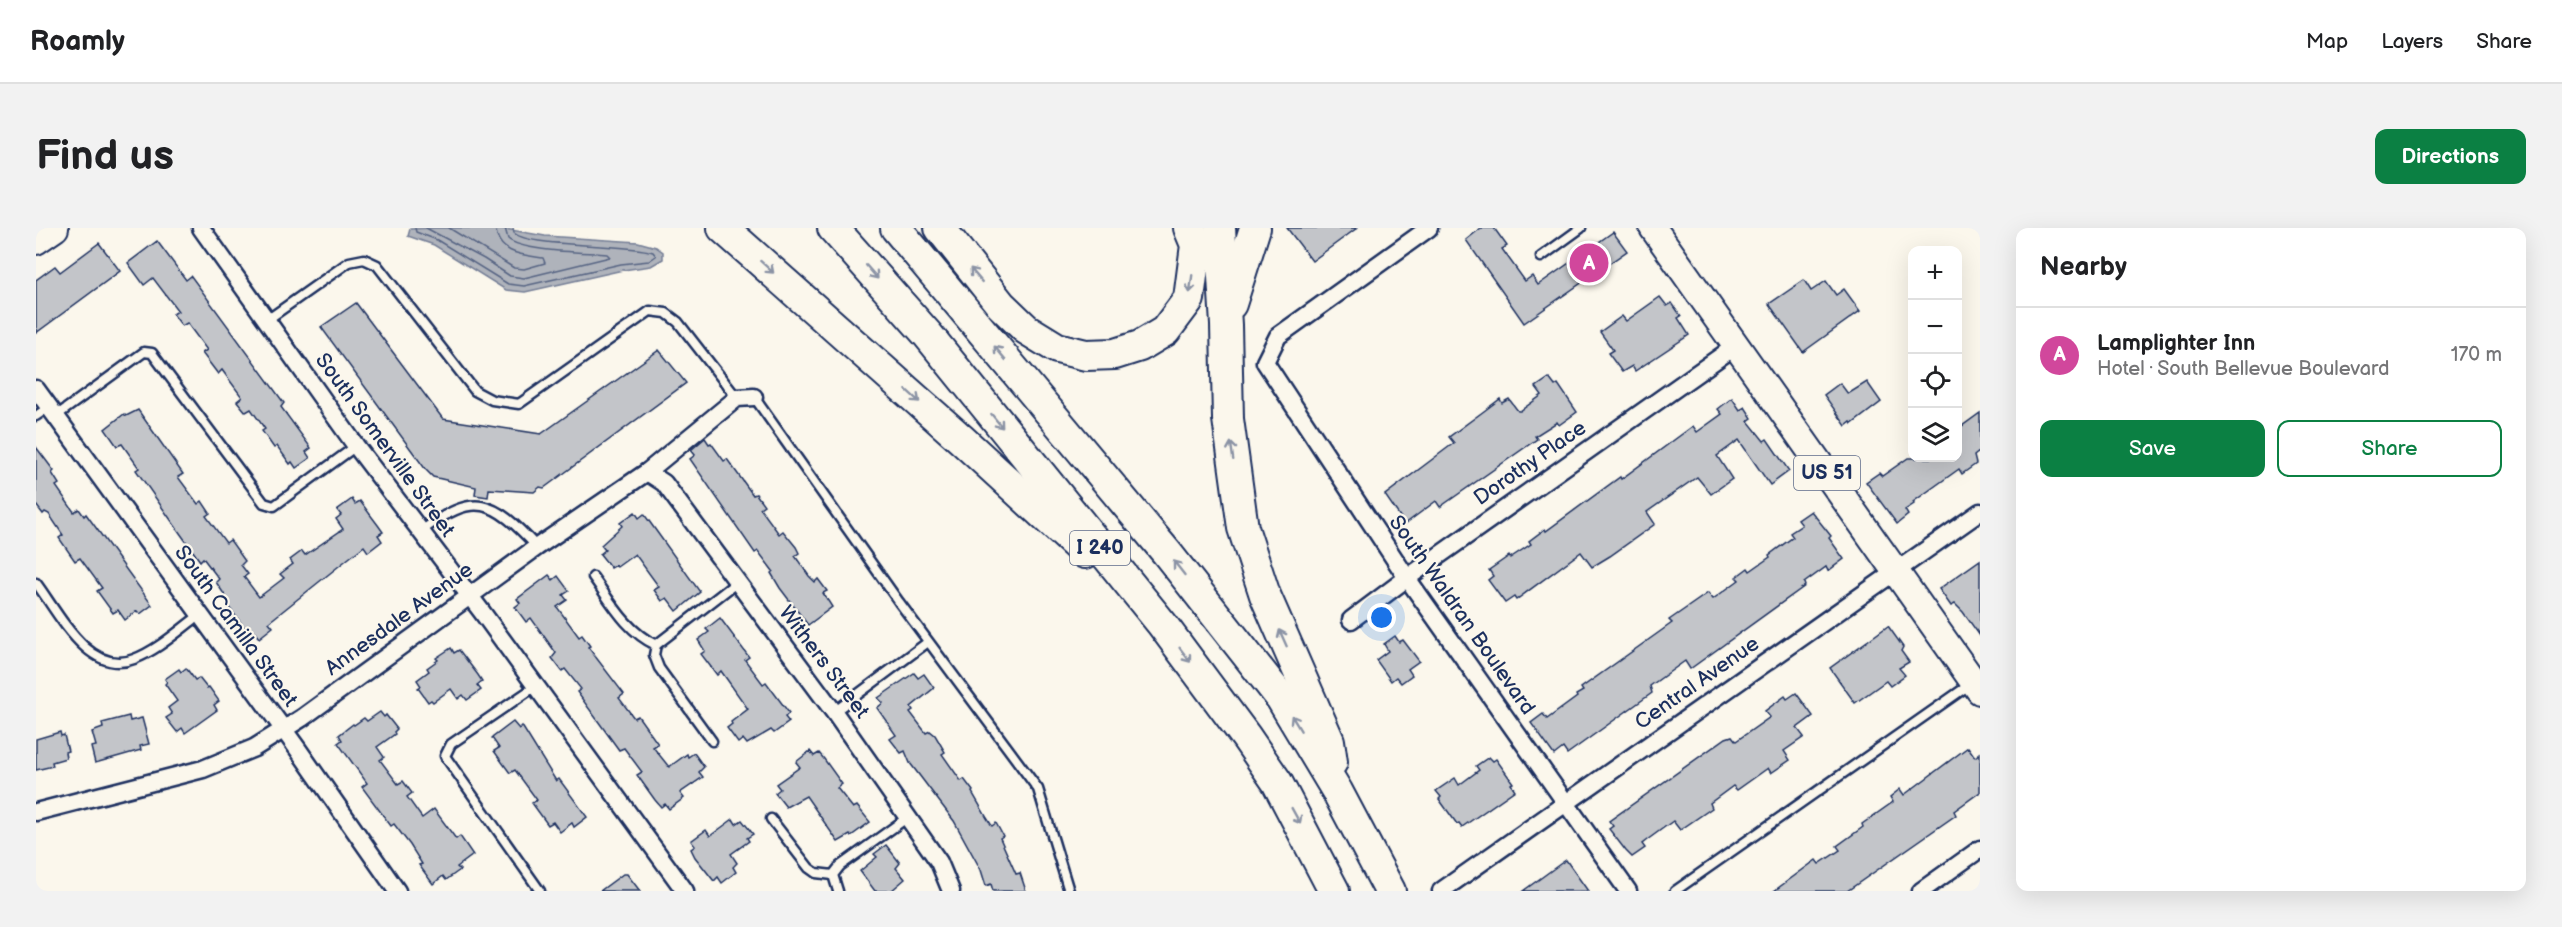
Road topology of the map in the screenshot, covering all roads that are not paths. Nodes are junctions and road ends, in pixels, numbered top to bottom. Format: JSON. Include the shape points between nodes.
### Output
{"nodes":[{"id":1,"x":56,"y":228,"type":"edge"},
{"id":2,"x":201,"y":228,"type":"edge"},
{"id":3,"x":723,"y":228,"type":"edge"},
{"id":4,"x":833,"y":228,"type":"edge"},
{"id":5,"x":896,"y":228,"type":"edge"},
{"id":6,"x":940,"y":228,"type":"edge"},
{"id":7,"x":1189,"y":228,"type":"edge"},
{"id":8,"x":1220,"y":228,"type":"edge"},
{"id":9,"x":1255,"y":228,"type":"edge"},
{"id":10,"x":1429,"y":228,"type":"edge"},
{"id":11,"x":1581,"y":228,"type":"edge"},
{"id":12,"x":1653,"y":228,"type":"edge"},
{"id":13,"x":36,"y":241,"type":"edge"},
{"id":14,"x":1540,"y":257,"type":"dead end"},
{"id":15,"x":267,"y":320,"type":"junction"},
{"id":16,"x":1226,"y":325,"type":"junction"},
{"id":17,"x":1737,"y":345,"type":"junction"},
{"id":18,"x":36,"y":388,"type":"edge"},
{"id":19,"x":746,"y":398,"type":"junction"},
{"id":20,"x":47,"y":413,"type":"edge"},
{"id":21,"x":356,"y":446,"type":"junction"},
{"id":22,"x":647,"y":472,"type":"junction"},
{"id":23,"x":1980,"y":512,"type":"edge"},
{"id":24,"x":420,"y":532,"type":"junction"},
{"id":25,"x":537,"y":547,"type":"junction"},
{"id":26,"x":1896,"y":571,"type":"junction"},
{"id":27,"x":594,"y":577,"type":"dead end"},
{"id":28,"x":1407,"y":578,"type":"junction"},
{"id":29,"x":36,"y":583,"type":"edge"},
{"id":30,"x":736,"y":583,"type":"junction"},
{"id":31,"x":469,"y":596,"type":"junction"},
{"id":32,"x":200,"y":615,"type":"junction"},
{"id":33,"x":1351,"y":620,"type":"dead end"},
{"id":34,"x":1162,"y":624,"type":"junction"},
{"id":35,"x":928,"y":642,"type":"junction"},
{"id":36,"x":656,"y":645,"type":"junction"},
{"id":37,"x":1978,"y":684,"type":"edge"},
{"id":38,"x":536,"y":686,"type":"junction"},
{"id":39,"x":834,"y":712,"type":"junction"},
{"id":40,"x":283,"y":731,"type":"junction"},
{"id":41,"x":712,"y":741,"type":"dead end"},
{"id":42,"x":1337,"y":791,"type":"junction"},
{"id":43,"x":1566,"y":802,"type":"junction"},
{"id":44,"x":36,"y":812,"type":"edge"},
{"id":45,"x":908,"y":817,"type":"junction"},
{"id":46,"x":771,"y":819,"type":"dead end"},
{"id":47,"x":1980,"y":849,"type":"edge"},
{"id":48,"x":833,"y":875,"type":"junction"},
{"id":49,"x":1384,"y":881,"type":"edge"},
{"id":50,"x":397,"y":891,"type":"edge"},
{"id":51,"x":540,"y":891,"type":"edge"},
{"id":52,"x":685,"y":891,"type":"edge"},
{"id":53,"x":838,"y":891,"type":"edge"},
{"id":54,"x":951,"y":891,"type":"edge"},
{"id":55,"x":1069,"y":891,"type":"edge"},
{"id":56,"x":1334,"y":891,"type":"edge"},
{"id":57,"x":1441,"y":891,"type":"edge"},
{"id":58,"x":1628,"y":891,"type":"edge"},
{"id":59,"x":1676,"y":891,"type":"edge"},
{"id":60,"x":1921,"y":891,"type":"edge"}],
"edges":[{"from":1,"to":13,"type":"main road"},
{"from":2,"to":15,"type":"street","name":"South Somerville Street"},
{"from":3,"to":34,"type":"highway","one_way":true},
{"from":4,"to":34,"type":"highway","number":"I 240","one_way":true,"via":[[928,335]]},
{"from":42,"to":5,"type":"highway","number":"I 240","one_way":true,"via":[[1281,698],[1167,553]]},
{"from":7,"to":6,"type":"highway","one_way":true,"via":[[1196,245],[1188,299],[1165,331],[1140,346],[1115,354],[1086,355],[1057,348],[1026,329]]},
{"from":8,"to":16,"type":"highway"},
{"from":9,"to":16,"type":"highway"},
{"from":10,"to":28,"type":"street","name":"South Waldran Boulevard","via":[[1278,336],[1264,362]]},
{"from":11,"to":14,"type":"lane"},
{"from":12,"to":17,"type":"main road","number":"US 51"},
{"from":15,"to":19,"type":"lane","via":[[349,262],[364,259],[377,265],[475,391],[492,400],[519,404],[650,311],[666,313],[678,322]]},
{"from":15,"to":21,"type":"street","name":"South Somerville Street"},
{"from":42,"to":16,"type":"highway","one_way":true,"via":[[1329,741],[1265,595],[1243,528],[1228,418]]},
{"from":17,"to":26,"type":"main road","number":"US 51"},
{"from":17,"to":28,"type":"street","name":"Dorothy Place"},
{"from":18,"to":20,"type":"street","name":"South Camilla Street"},
{"from":19,"to":22,"type":"street","name":"Annesdale Avenue"},
{"from":19,"to":35,"type":"lane"},
{"from":20,"to":21,"type":"lane","via":[[144,352],[152,353],[264,503],[274,506]]},
{"from":20,"to":32,"type":"street","name":"South Camilla Street"},
{"from":21,"to":24,"type":"street","name":"South Somerville Street"},
{"from":22,"to":25,"type":"street","name":"Annesdale Avenue"},
{"from":22,"to":30,"type":"street","name":"Withers Street","via":[[664,483]]},
{"from":23,"to":26,"type":"street","name":"Central Avenue"},
{"from":24,"to":25,"type":"lane","via":[[446,513],[466,505],[485,506],[505,515]]},
{"from":24,"to":31,"type":"street","name":"South Somerville Street"},
{"from":25,"to":31,"type":"street","name":"Annesdale Avenue"},
{"from":26,"to":37,"type":"main road","number":"US 51"},
{"from":26,"to":43,"type":"street","name":"Central Avenue"},
{"from":27,"to":36,"type":"lane","via":[[630,628]]},
{"from":28,"to":33,"type":"street","name":"Dorothy Place"},
{"from":28,"to":43,"type":"street","name":"South Waldran Boulevard"},
{"from":29,"to":32,"type":"lane","via":[[88,652],[108,661],[133,660]]},
{"from":30,"to":36,"type":"lane"},
{"from":30,"to":39,"type":"street","name":"Withers Street"},
{"from":31,"to":38,"type":"street","name":"South Somerville Street"},
{"from":31,"to":40,"type":"street","name":"Annesdale Avenue"},
{"from":32,"to":40,"type":"street","name":"South Camilla Street"},
{"from":34,"to":56,"type":"highway","number":"I 240","one_way":true,"via":[[1277,782]]},
{"from":35,"to":39,"type":"lane"},
{"from":35,"to":55,"type":"lane","via":[[1038,789]]},
{"from":36,"to":41,"type":"lane","via":[[654,655],[659,668]]},
{"from":37,"to":59,"type":"lane"},
{"from":38,"to":51,"type":"lane","via":[[451,744],[445,756]]},
{"from":38,"to":52,"type":"street","name":"South Somerville Street"},
{"from":39,"to":45,"type":"street","name":"Withers Street"},
{"from":40,"to":44,"type":"street","name":"Annesdale Avenue","via":[[203,769]]},
{"from":40,"to":50,"type":"street","name":"South Camilla Street"},
{"from":42,"to":49,"type":"highway","number":"I 240"},
{"from":43,"to":57,"type":"street","name":"Central Avenue"},
{"from":43,"to":58,"type":"street","name":"South Waldran Boulevard"},
{"from":45,"to":48,"type":"lane"},
{"from":45,"to":54,"type":"street","name":"Withers Street","via":[[939,862]]},
{"from":46,"to":48,"type":"lane","via":[[809,868]]},
{"from":47,"to":60,"type":"street"},
{"from":48,"to":53,"type":"lane"}]}
